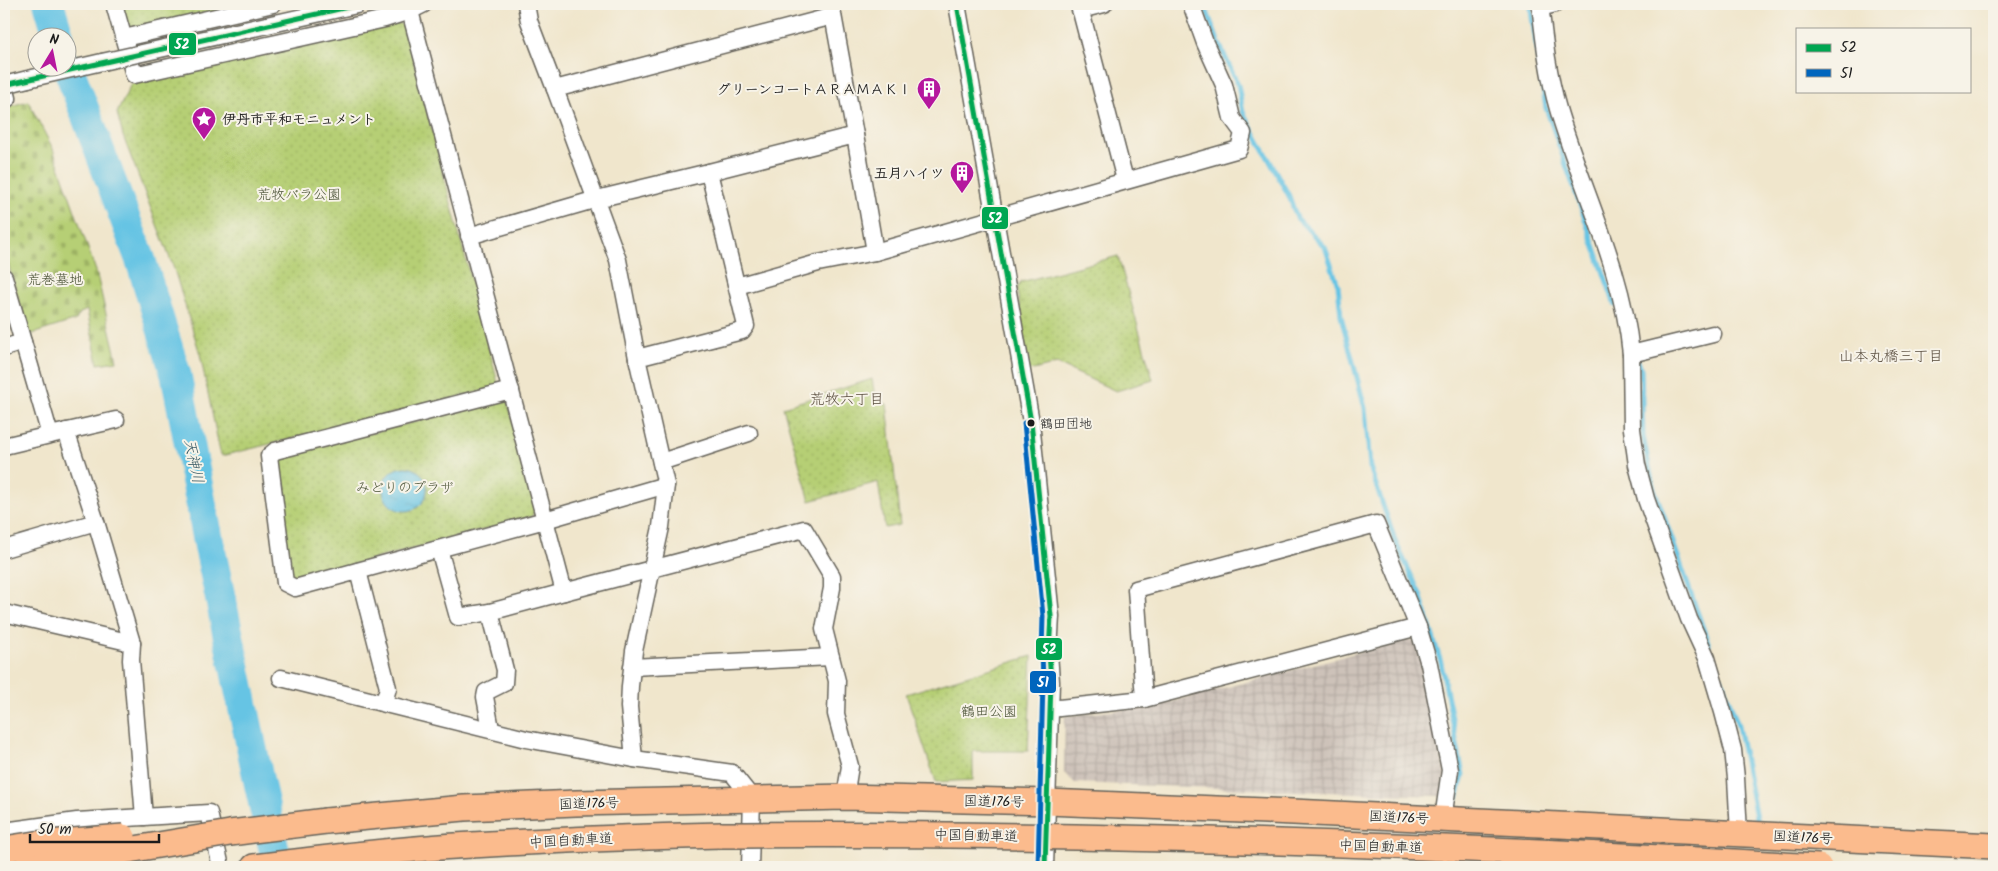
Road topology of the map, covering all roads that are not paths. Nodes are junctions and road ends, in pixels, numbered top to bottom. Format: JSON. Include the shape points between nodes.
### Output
{"nodes":[{"id":1,"x":114,"y":4,"type":"edge"},
{"id":2,"x":273,"y":4,"type":"edge"},
{"id":3,"x":361,"y":4,"type":"edge"},
{"id":4,"x":526,"y":4,"type":"edge"},
{"id":5,"x":957,"y":4,"type":"edge"},
{"id":6,"x":1104,"y":4,"type":"edge"},
{"id":7,"x":1192,"y":4,"type":"edge"},
{"id":8,"x":1545,"y":5,"type":"edge"},
{"id":9,"x":417,"y":7,"type":"edge"},
{"id":10,"x":1079,"y":7,"type":"edge"},
{"id":11,"x":832,"y":10,"type":"edge"},
{"id":12,"x":124,"y":38,"type":"junction"},
{"id":13,"x":4,"y":84,"type":"edge"},
{"id":14,"x":555,"y":89,"type":"junction"},
{"id":15,"x":4,"y":101,"type":"edge"},
{"id":16,"x":855,"y":135,"type":"junction"},
{"id":17,"x":709,"y":172,"type":"junction"},
{"id":18,"x":1125,"y":180,"type":"junction"},
{"id":19,"x":597,"y":199,"type":"junction"},
{"id":20,"x":995,"y":218,"type":"junction"},
{"id":21,"x":469,"y":236,"type":"junction"},
{"id":22,"x":875,"y":252,"type":"junction"},
{"id":23,"x":4,"y":277,"type":"edge"},
{"id":24,"x":736,"y":286,"type":"junction"},
{"id":25,"x":1713,"y":334,"type":"dead end"},
{"id":26,"x":23,"y":342,"type":"junction"},
{"id":27,"x":4,"y":348,"type":"edge"},
{"id":28,"x":1631,"y":354,"type":"junction"},
{"id":29,"x":637,"y":358,"type":"junction"},
{"id":30,"x":511,"y":390,"type":"junction"},
{"id":31,"x":116,"y":420,"type":"dead end"},
{"id":32,"x":66,"y":431,"type":"junction"},
{"id":33,"x":749,"y":433,"type":"dead end"},
{"id":34,"x":50,"y":435,"type":"junction"},
{"id":35,"x":4,"y":446,"type":"edge"},
{"id":36,"x":661,"y":462,"type":"junction"},
{"id":37,"x":666,"y":485,"type":"junction"},
{"id":38,"x":545,"y":520,"type":"junction"},
{"id":39,"x":96,"y":522,"type":"junction"},
{"id":40,"x":4,"y":549,"type":"edge"},
{"id":41,"x":439,"y":549,"type":"junction"},
{"id":42,"x":653,"y":568,"type":"junction"},
{"id":43,"x":358,"y":571,"type":"junction"},
{"id":44,"x":564,"y":592,"type":"junction"},
{"id":45,"x":490,"y":612,"type":"junction"},
{"id":46,"x":4,"y":613,"type":"edge"},
{"id":47,"x":1418,"y":627,"type":"junction"},
{"id":48,"x":132,"y":643,"type":"junction"},
{"id":49,"x":831,"y":657,"type":"junction"},
{"id":50,"x":632,"y":668,"type":"junction"},
{"id":51,"x":281,"y":678,"type":"dead end"},
{"id":52,"x":1144,"y":699,"type":"junction"},
{"id":53,"x":384,"y":702,"type":"junction"},
{"id":54,"x":1050,"y":709,"type":"junction"},
{"id":55,"x":490,"y":730,"type":"junction"},
{"id":56,"x":634,"y":758,"type":"junction"},
{"id":57,"x":845,"y":797,"type":"junction"},
{"id":58,"x":752,"y":798,"type":"junction"},
{"id":59,"x":1047,"y":802,"type":"junction"},
{"id":60,"x":144,"y":817,"type":"junction"},
{"id":61,"x":1443,"y":819,"type":"junction"},
{"id":62,"x":4,"y":831,"type":"edge"},
{"id":63,"x":230,"y":833,"type":"junction"},
{"id":64,"x":1739,"y":834,"type":"junction"},
{"id":65,"x":1994,"y":846,"type":"edge"},
{"id":66,"x":4,"y":849,"type":"edge"},
{"id":67,"x":27,"y":867,"type":"edge"},
{"id":68,"x":221,"y":867,"type":"edge"},
{"id":69,"x":254,"y":867,"type":"edge"},
{"id":70,"x":750,"y":867,"type":"edge"},
{"id":71,"x":1046,"y":867,"type":"edge"},
{"id":72,"x":1819,"y":867,"type":"edge"}],
"edges":[{"from":1,"to":12,"type":"street"},
{"from":2,"to":12,"type":"street"},
{"from":3,"to":13,"type":"street","bridge":true},
{"from":4,"to":14,"type":"street","via":[[528,21]]},
{"from":5,"to":20,"type":"street"},
{"from":6,"to":10,"type":"street"},
{"from":7,"to":18,"type":"street","via":[[1204,43],[1224,85],[1232,118],[1243,133],[1239,150]]},
{"from":8,"to":28,"type":"street","via":[[1554,95],[1616,279],[1628,325]]},
{"from":9,"to":12,"type":"street","via":[[385,19],[134,75]]},
{"from":9,"to":21,"type":"street"},
{"from":10,"to":18,"type":"street"},
{"from":11,"to":14,"type":"street"},
{"from":11,"to":16,"type":"street"},
{"from":13,"to":15,"type":"street","via":[[8,98]]},
{"from":14,"to":19,"type":"street"},
{"from":16,"to":17,"type":"street"},
{"from":16,"to":22,"type":"street"},
{"from":17,"to":19,"type":"street"},
{"from":17,"to":24,"type":"street"},
{"from":18,"to":20,"type":"street"},
{"from":19,"to":21,"type":"street"},
{"from":19,"to":29,"type":"street","via":[[618,260]]},
{"from":20,"to":22,"type":"street"},
{"from":20,"to":54,"type":"street","via":[[1038,480],[1051,616]]},
{"from":21,"to":30,"type":"street"},
{"from":22,"to":24,"type":"street","via":[[818,263]]},
{"from":23,"to":26,"type":"street"},
{"from":24,"to":29,"type":"street","via":[[746,326],[742,331]]},
{"from":25,"to":28,"type":"street"},
{"from":26,"to":27,"type":"street"},
{"from":26,"to":34,"type":"street"},
{"from":28,"to":64,"type":"street","via":[[1632,429],[1637,465],[1646,499],[1707,658],[1723,712],[1733,750]]},
{"from":29,"to":36,"type":"street"},
{"from":30,"to":38,"type":"street"},
{"from":30,"to":43,"type":"street","via":[[275,451],[269,456],[285,584],[296,588]]},
{"from":31,"to":32,"type":"street"},
{"from":32,"to":34,"type":"street"},
{"from":32,"to":39,"type":"street"},
{"from":33,"to":36,"type":"street"},
{"from":34,"to":35,"type":"street"},
{"from":36,"to":37,"type":"street"},
{"from":37,"to":38,"type":"street"},
{"from":37,"to":42,"type":"street"},
{"from":38,"to":41,"type":"street"},
{"from":38,"to":44,"type":"street"},
{"from":39,"to":40,"type":"street"},
{"from":39,"to":48,"type":"street"},
{"from":41,"to":43,"type":"street"},
{"from":41,"to":45,"type":"street","via":[[458,617]]},
{"from":42,"to":44,"type":"street"},
{"from":42,"to":49,"type":"street","via":[[804,529],[832,576],[824,629]]},
{"from":42,"to":50,"type":"street"},
{"from":43,"to":53,"type":"street","via":[[388,688]]},
{"from":44,"to":45,"type":"street"},
{"from":45,"to":55,"type":"street","via":[[505,670],[504,683],[486,692]]},
{"from":46,"to":48,"type":"street"},
{"from":47,"to":52,"type":"street"},
{"from":47,"to":52,"type":"street","via":[[1376,524],[1136,589]]},
{"from":47,"to":61,"type":"street","via":[[1429,664],[1450,770]]},
{"from":48,"to":60,"type":"street"},
{"from":49,"to":50,"type":"street"},
{"from":49,"to":57,"type":"street","via":[[837,681],[836,714],[850,766]]},
{"from":50,"to":56,"type":"street","via":[[629,706]]},
{"from":51,"to":53,"type":"street"},
{"from":52,"to":54,"type":"street"},
{"from":53,"to":55,"type":"street"},
{"from":54,"to":59,"type":"street"},
{"from":55,"to":56,"type":"street"},
{"from":56,"to":58,"type":"street","via":[[732,773]]},
{"from":57,"to":58,"type":"highway","name":"国道176号"},
{"from":57,"to":59,"type":"highway","name":"国道176号"},
{"from":58,"to":63,"type":"highway","name":"国道176号","bridge":true,"via":[[483,807]]},
{"from":58,"to":70,"type":"street"},
{"from":59,"to":61,"type":"highway","name":"国道176号"},
{"from":59,"to":71,"type":"street"},
{"from":60,"to":62,"type":"street","via":[[77,821]]},
{"from":60,"to":68,"type":"street","via":[[208,813]]},
{"from":61,"to":64,"type":"highway","name":"国道176号"},
{"from":63,"to":66,"type":"highway","bridge":true,"via":[[93,839]]},
{"from":63,"to":67,"type":"highway","name":"国道176号","bridge":true},
{"from":64,"to":65,"type":"highway","name":"国道176号"},
{"from":69,"to":72,"type":"highway","name":"中国自動車道","bridge":true,"via":[[470,845],[594,839],[940,834],[1155,838]]}]}
